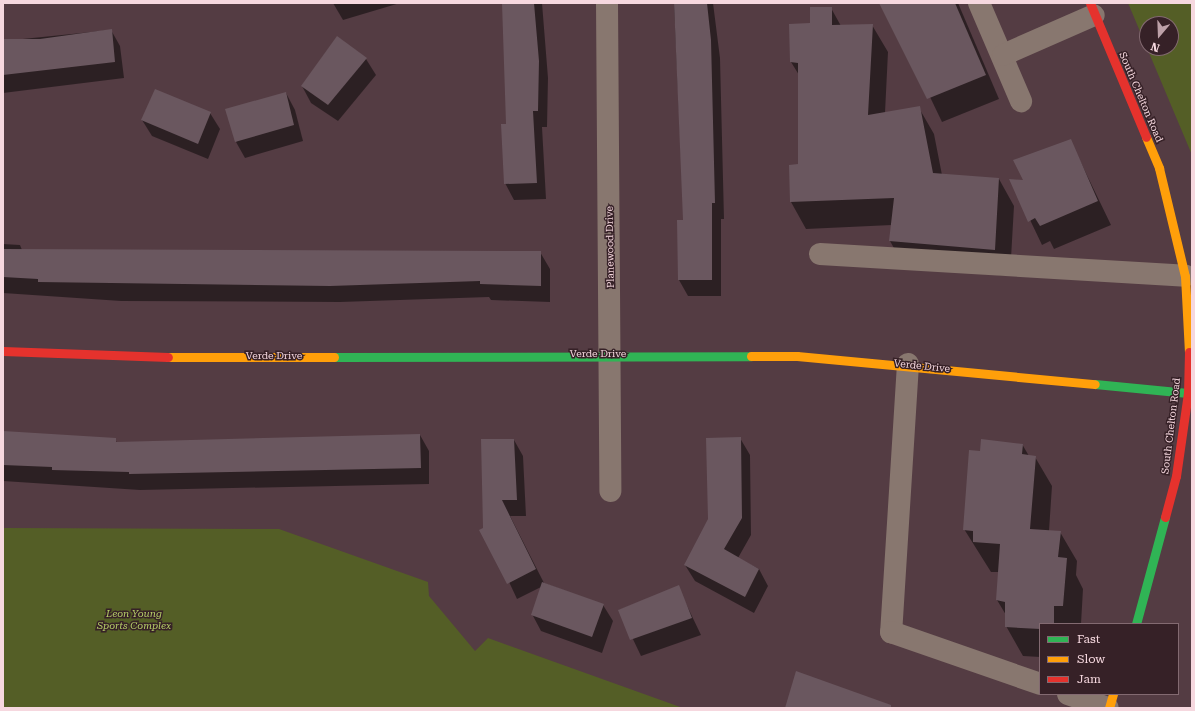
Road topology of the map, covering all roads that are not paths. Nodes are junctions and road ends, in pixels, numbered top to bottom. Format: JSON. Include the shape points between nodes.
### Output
{"nodes":[{"id":1,"x":607,"y":3,"type":"edge"},
{"id":2,"x":979,"y":3,"type":"edge"},
{"id":3,"x":1092,"y":9,"type":"edge"},
{"id":4,"x":1003,"y":55,"type":"junction"},
{"id":5,"x":1021,"y":101,"type":"dead end"},
{"id":6,"x":820,"y":254,"type":"dead end"},
{"id":7,"x":1185,"y":276,"type":"junction"},
{"id":8,"x":3,"y":351,"type":"edge"},
{"id":9,"x":612,"y":354,"type":"junction"},
{"id":10,"x":908,"y":364,"type":"junction"},
{"id":11,"x":1190,"y":393,"type":"edge"},
{"id":12,"x":610,"y":491,"type":"dead end"},
{"id":13,"x":1136,"y":623,"type":"edge"},
{"id":14,"x":1039,"y":684,"type":"edge"},
{"id":15,"x":1071,"y":695,"type":"edge"},
{"id":16,"x":1114,"y":695,"type":"edge"},
{"id":17,"x":1108,"y":708,"type":"edge"}],
"edges":[{"from":1,"to":9,"type":"street","name":"Planewood Drive"},
{"from":2,"to":4,"type":"street"},
{"from":3,"to":4,"type":"street"},
{"from":3,"to":7,"type":"street","name":"South Chelton Road","via":[[1159,168]]},
{"from":4,"to":5,"type":"street"},
{"from":6,"to":7,"type":"street"},
{"from":7,"to":11,"type":"street","name":"South Chelton Road"},
{"from":8,"to":9,"type":"street","name":"Verde Drive","via":[[121,358]]},
{"from":9,"to":10,"type":"street","name":"Verde Drive","via":[[797,356]]},
{"from":9,"to":12,"type":"street","name":"Planewood Drive"},
{"from":10,"to":11,"type":"street","name":"Verde Drive"},
{"from":10,"to":14,"type":"street","via":[[891,632]]},
{"from":11,"to":13,"type":"street","name":"South Chelton Road","via":[[1176,476]]},
{"from":15,"to":17,"type":"street"},
{"from":16,"to":17,"type":"street"}]}
